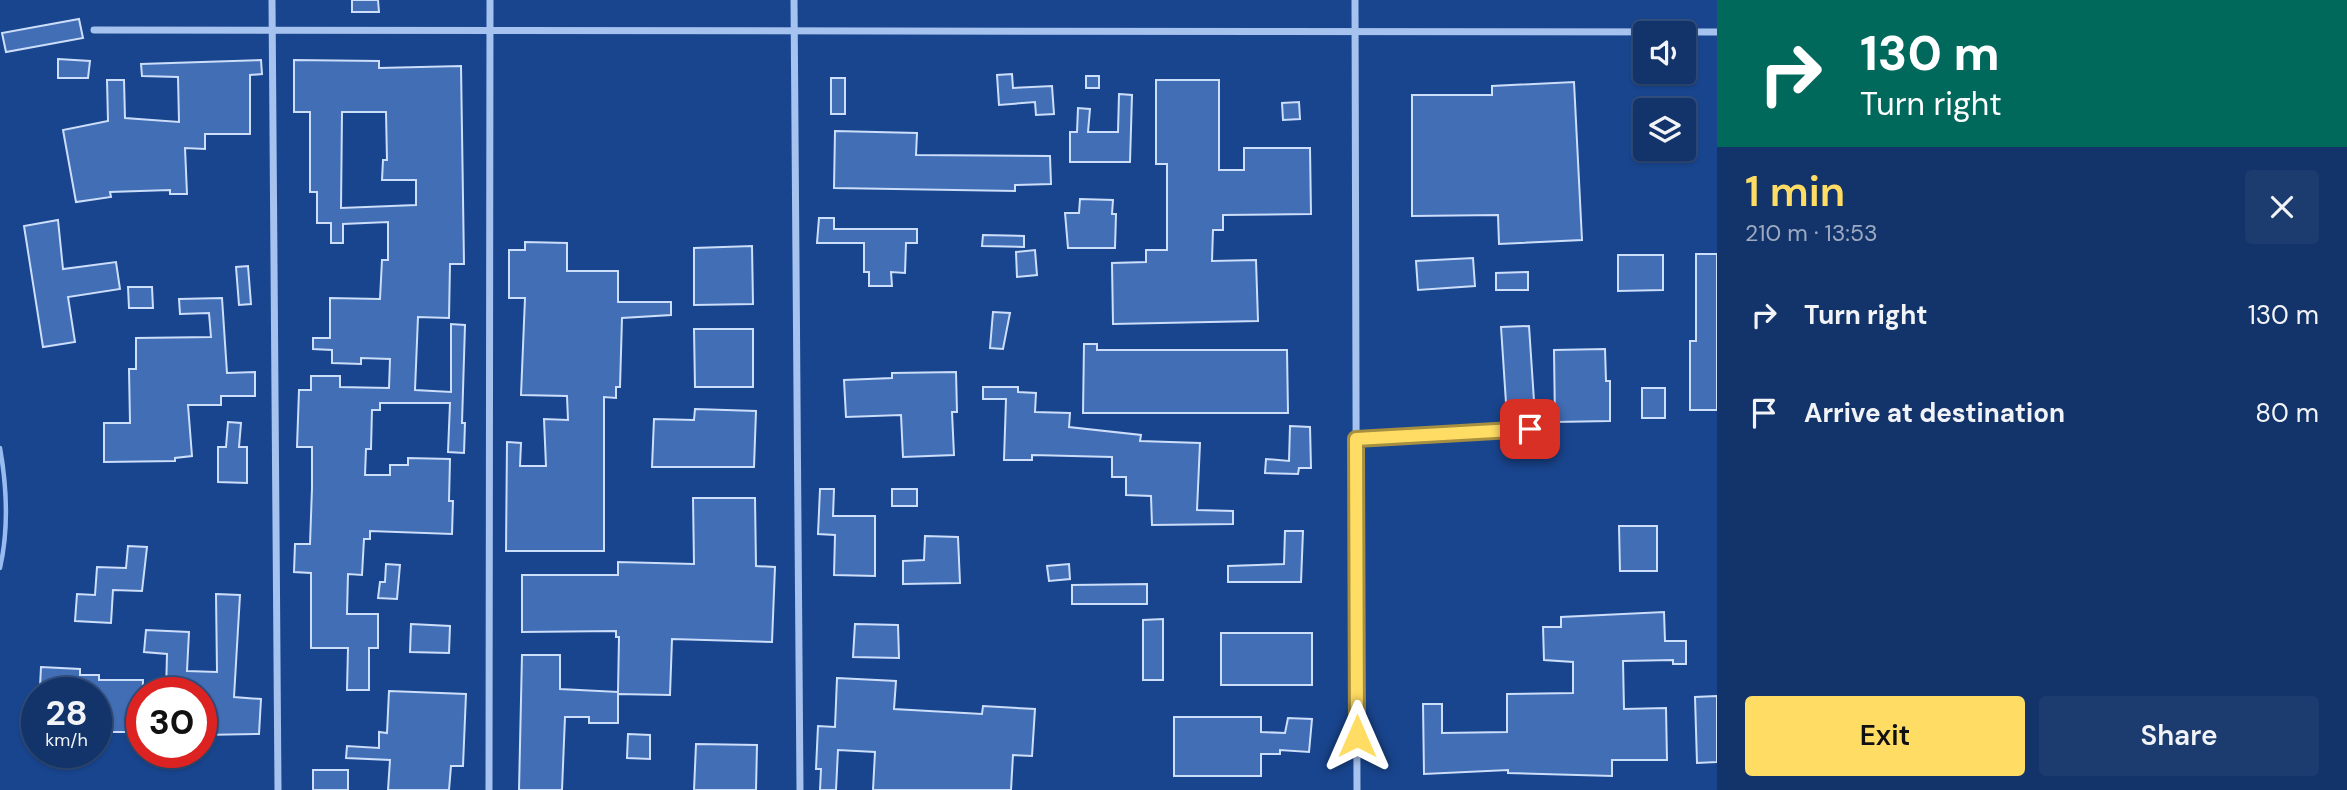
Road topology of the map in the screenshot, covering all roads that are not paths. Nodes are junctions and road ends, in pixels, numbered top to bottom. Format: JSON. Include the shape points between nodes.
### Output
{"nodes":[{"id":1,"x":272,"y":0,"type":"edge"},
{"id":2,"x":490,"y":0,"type":"edge"},
{"id":3,"x":794,"y":0,"type":"edge"},
{"id":4,"x":1355,"y":0,"type":"edge"},
{"id":5,"x":272,"y":29,"type":"junction"},
{"id":6,"x":94,"y":30,"type":"dead end"},
{"id":7,"x":490,"y":30,"type":"junction"},
{"id":8,"x":1355,"y":30,"type":"junction"},
{"id":9,"x":794,"y":31,"type":"junction"},
{"id":10,"x":1717,"y":32,"type":"edge"},
{"id":11,"x":1530,"y":429,"type":"dead end"},
{"id":12,"x":1356,"y":439,"type":"junction"},
{"id":13,"x":278,"y":790,"type":"edge"},
{"id":14,"x":489,"y":790,"type":"edge"},
{"id":15,"x":800,"y":790,"type":"edge"},
{"id":16,"x":1357,"y":790,"type":"edge"}],
"edges":[{"from":1,"to":5,"type":"street"},
{"from":2,"to":7,"type":"street"},
{"from":3,"to":9,"type":"street"},
{"from":4,"to":8,"type":"street"},
{"from":5,"to":6,"type":"street"},
{"from":5,"to":7,"type":"street"},
{"from":5,"to":13,"type":"street"},
{"from":7,"to":9,"type":"street"},
{"from":7,"to":14,"type":"street"},
{"from":8,"to":9,"type":"street"},
{"from":8,"to":10,"type":"street"},
{"from":8,"to":12,"type":"street"},
{"from":9,"to":15,"type":"street"},
{"from":11,"to":12,"type":"street"},
{"from":12,"to":16,"type":"street"}]}
